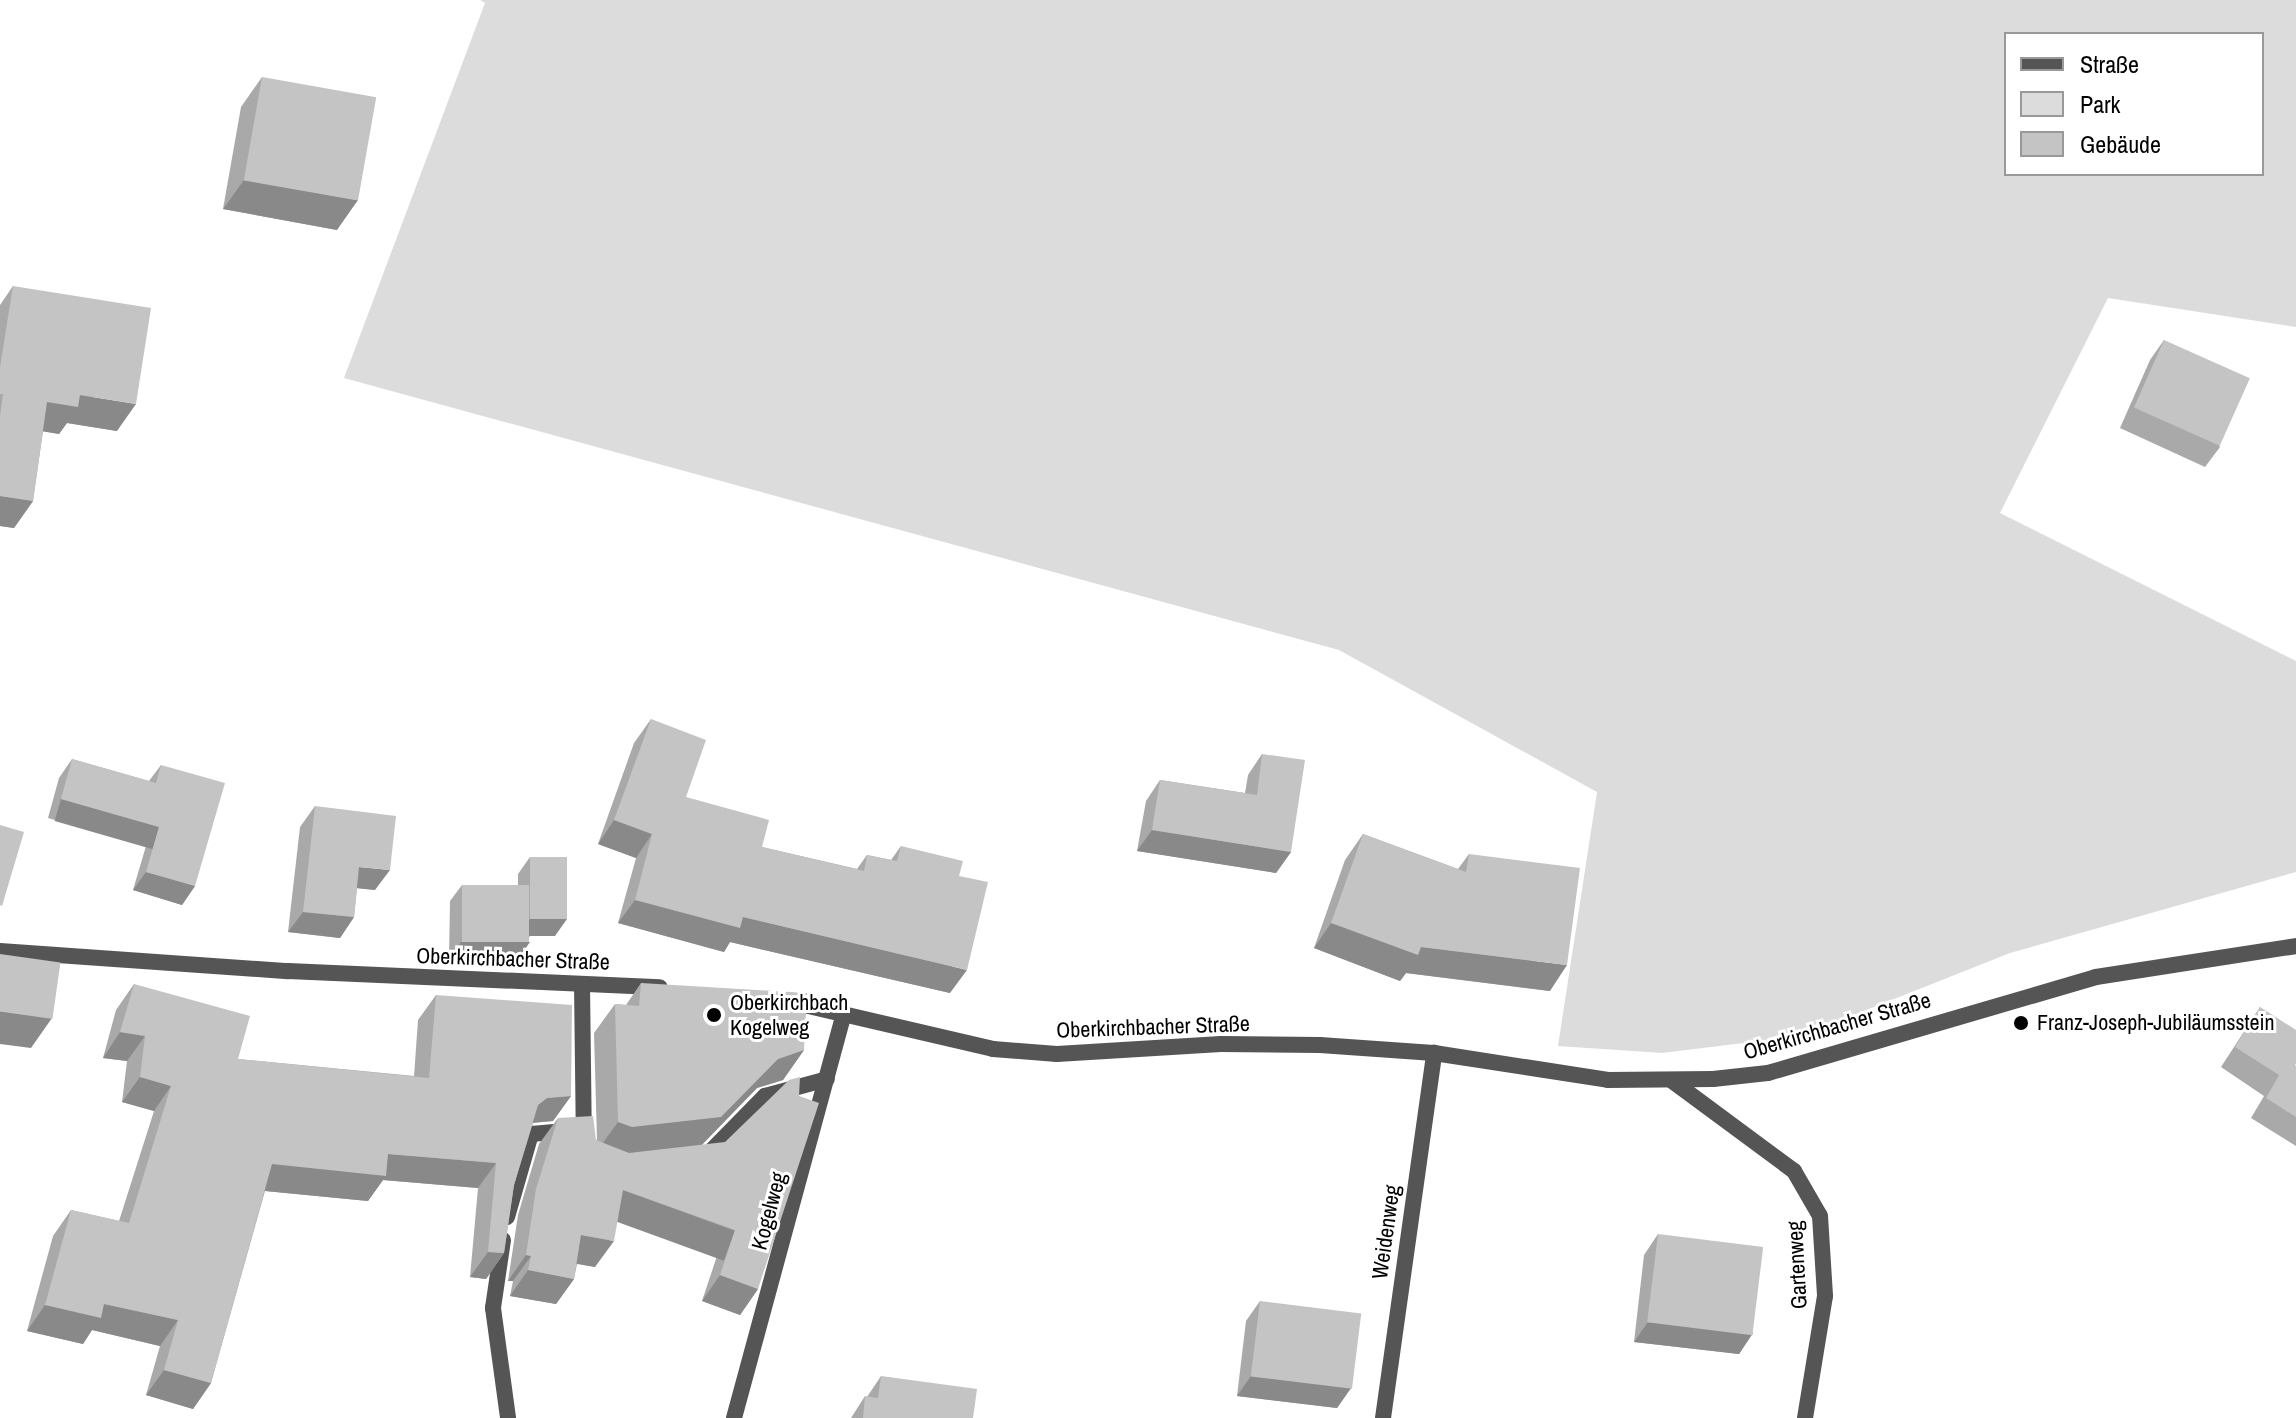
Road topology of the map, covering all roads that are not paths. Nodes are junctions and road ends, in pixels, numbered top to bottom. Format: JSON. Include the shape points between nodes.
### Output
{"nodes":[{"id":1,"x":2296,"y":946,"type":"edge"},
{"id":2,"x":0,"y":951,"type":"edge"},
{"id":3,"x":582,"y":984,"type":"junction"},
{"id":4,"x":679,"y":989,"type":"edge"},
{"id":5,"x":775,"y":999,"type":"edge"},
{"id":6,"x":844,"y":1014,"type":"junction"},
{"id":7,"x":1434,"y":1053,"type":"junction"},
{"id":8,"x":827,"y":1079,"type":"junction"},
{"id":9,"x":1671,"y":1080,"type":"junction"},
{"id":10,"x":583,"y":1130,"type":"junction"},
{"id":11,"x":586,"y":1159,"type":"edge"},
{"id":12,"x":689,"y":1159,"type":"edge"},
{"id":13,"x":508,"y":1418,"type":"edge"},
{"id":14,"x":734,"y":1418,"type":"edge"},
{"id":15,"x":1383,"y":1418,"type":"edge"},
{"id":16,"x":1805,"y":1418,"type":"edge"}],
"edges":[{"from":1,"to":9,"type":"street","name":"Oberkirchbacher Straße","via":[[2096,977],[1768,1073]]},
{"from":2,"to":3,"type":"street","name":"Oberkirchbacher Straße"},
{"from":3,"to":4,"type":"street","name":"Oberkirchbacher Straße"},
{"from":3,"to":10,"type":"street"},
{"from":5,"to":6,"type":"street","name":"Oberkirchbacher Straße"},
{"from":6,"to":7,"type":"street","name":"Oberkirchbacher Straße","via":[[947,1041],[1044,1053],[1221,1044]]},
{"from":6,"to":8,"type":"street","name":"Kogelweg"},
{"from":7,"to":9,"type":"street","name":"Oberkirchbacher Straße","via":[[1608,1080]]},
{"from":7,"to":15,"type":"street","name":"Weidenweg"},
{"from":8,"to":12,"type":"street","via":[[765,1096],[705,1157]]},
{"from":8,"to":14,"type":"street","name":"Kogelweg"},
{"from":9,"to":16,"type":"street","name":"Gartenweg","via":[[1794,1171],[1820,1216],[1825,1296]]},
{"from":10,"to":11,"type":"street"},
{"from":10,"to":13,"type":"street","via":[[531,1134],[507,1213],[493,1308]]}]}
